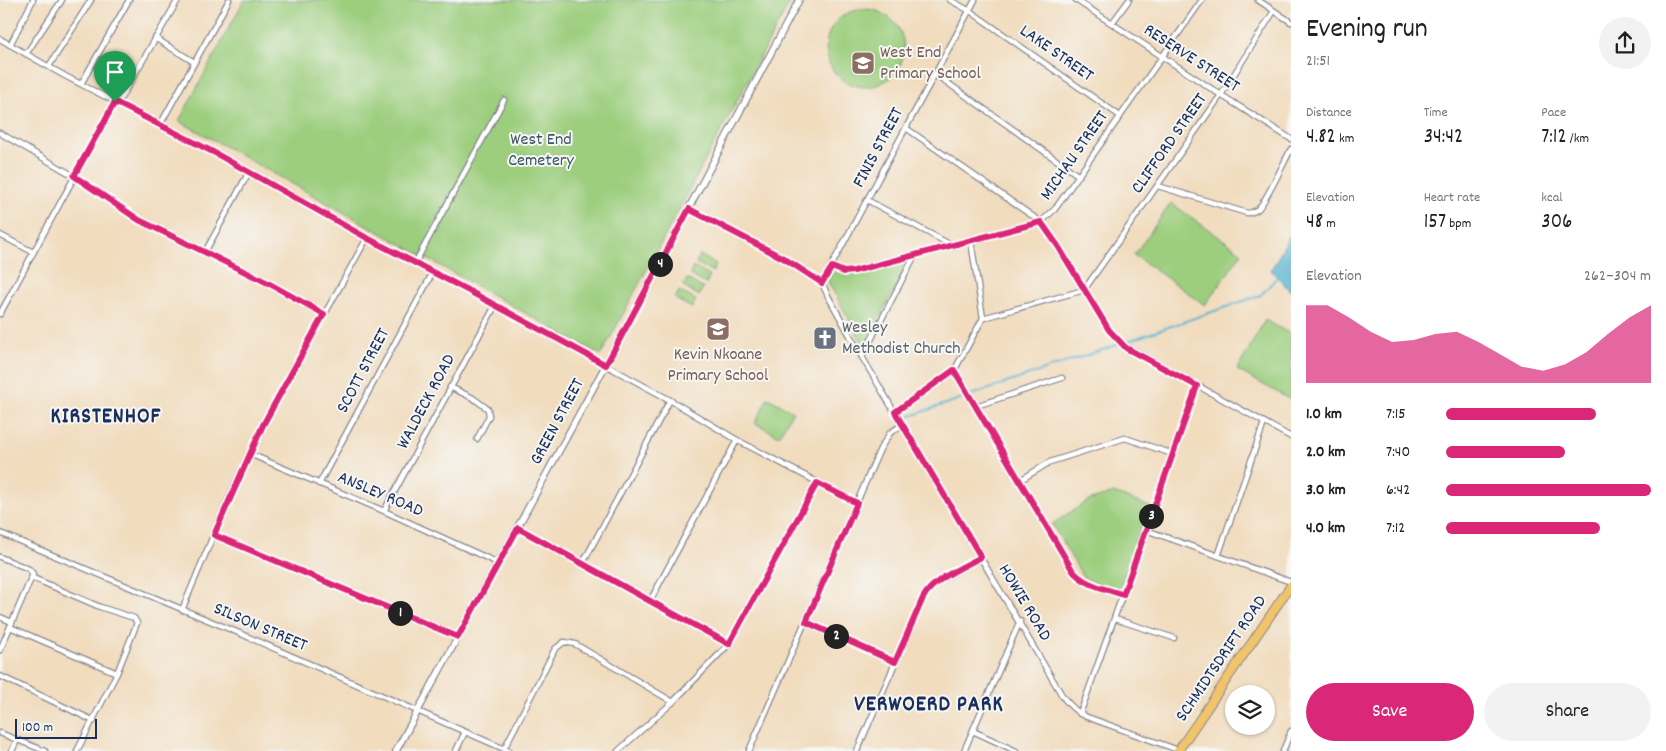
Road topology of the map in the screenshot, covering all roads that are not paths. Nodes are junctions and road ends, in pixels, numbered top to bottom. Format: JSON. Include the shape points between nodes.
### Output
{"nodes":[{"id":1,"x":33,"y":0,"type":"edge"},
{"id":2,"x":62,"y":0,"type":"edge"},
{"id":3,"x":91,"y":0,"type":"edge"},
{"id":4,"x":130,"y":0,"type":"edge"},
{"id":5,"x":178,"y":0,"type":"edge"},
{"id":6,"x":228,"y":0,"type":"edge"},
{"id":7,"x":799,"y":0,"type":"edge"},
{"id":8,"x":950,"y":0,"type":"edge"},
{"id":9,"x":975,"y":0,"type":"edge"},
{"id":10,"x":1076,"y":0,"type":"edge"},
{"id":11,"x":1129,"y":0,"type":"edge"},
{"id":12,"x":1202,"y":0,"type":"edge"},
{"id":13,"x":1258,"y":0,"type":"edge"},
{"id":14,"x":970,"y":11,"type":"junction"},
{"id":15,"x":1274,"y":11,"type":"junction"},
{"id":16,"x":1291,"y":22,"type":"edge"},
{"id":17,"x":1112,"y":23,"type":"junction"},
{"id":18,"x":154,"y":38,"type":"junction"},
{"id":19,"x":0,"y":39,"type":"edge"},
{"id":20,"x":10,"y":45,"type":"junction"},
{"id":21,"x":26,"y":54,"type":"junction"},
{"id":22,"x":1162,"y":56,"type":"junction"},
{"id":23,"x":194,"y":62,"type":"junction"},
{"id":24,"x":49,"y":66,"type":"junction"},
{"id":25,"x":935,"y":74,"type":"junction"},
{"id":26,"x":81,"y":84,"type":"junction"},
{"id":27,"x":1221,"y":95,"type":"junction"},
{"id":28,"x":504,"y":100,"type":"dead end"},
{"id":29,"x":116,"y":102,"type":"junction"},
{"id":30,"x":1120,"y":116,"type":"junction"},
{"id":31,"x":160,"y":125,"type":"junction"},
{"id":32,"x":906,"y":128,"type":"junction"},
{"id":33,"x":0,"y":133,"type":"edge"},
{"id":34,"x":1291,"y":139,"type":"edge"},
{"id":35,"x":1291,"y":149,"type":"edge"},
{"id":36,"x":248,"y":172,"type":"junction"},
{"id":37,"x":74,"y":176,"type":"junction"},
{"id":38,"x":1079,"y":176,"type":"junction"},
{"id":39,"x":1158,"y":186,"type":"junction"},
{"id":40,"x":867,"y":200,"type":"junction"},
{"id":41,"x":689,"y":209,"type":"junction"},
{"id":42,"x":1041,"y":222,"type":"junction"},
{"id":43,"x":0,"y":235,"type":"edge"},
{"id":44,"x":367,"y":238,"type":"junction"},
{"id":45,"x":971,"y":242,"type":"junction"},
{"id":46,"x":953,"y":246,"type":"junction"},
{"id":47,"x":32,"y":252,"type":"junction"},
{"id":48,"x":205,"y":252,"type":"junction"},
{"id":49,"x":915,"y":255,"type":"junction"},
{"id":50,"x":415,"y":263,"type":"junction"},
{"id":51,"x":832,"y":267,"type":"junction"},
{"id":52,"x":433,"y":272,"type":"junction"},
{"id":53,"x":822,"y":283,"type":"junction"},
{"id":54,"x":1084,"y":290,"type":"junction"},
{"id":55,"x":495,"y":306,"type":"junction"},
{"id":56,"x":0,"y":314,"type":"edge"},
{"id":57,"x":324,"y":314,"type":"junction"},
{"id":58,"x":983,"y":318,"type":"junction"},
{"id":59,"x":862,"y":357,"type":"junction"},
{"id":60,"x":606,"y":365,"type":"junction"},
{"id":61,"x":954,"y":370,"type":"junction"},
{"id":62,"x":1062,"y":378,"type":"dead end"},
{"id":63,"x":1197,"y":386,"type":"junction"},
{"id":64,"x":450,"y":387,"type":"junction"},
{"id":65,"x":670,"y":400,"type":"junction"},
{"id":66,"x":976,"y":406,"type":"junction"},
{"id":67,"x":895,"y":412,"type":"junction"},
{"id":68,"x":1264,"y":423,"type":"junction"},
{"id":69,"x":902,"y":425,"type":"junction"},
{"id":70,"x":1291,"y":437,"type":"edge"},
{"id":71,"x":477,"y":439,"type":"dead end"},
{"id":72,"x":737,"y":440,"type":"junction"},
{"id":73,"x":250,"y":454,"type":"junction"},
{"id":74,"x":1173,"y":454,"type":"junction"},
{"id":75,"x":1019,"y":481,"type":"junction"},
{"id":76,"x":817,"y":483,"type":"junction"},
{"id":77,"x":320,"y":484,"type":"junction"},
{"id":78,"x":857,"y":503,"type":"junction"},
{"id":79,"x":384,"y":511,"type":"junction"},
{"id":80,"x":518,"y":528,"type":"junction"},
{"id":81,"x":1146,"y":530,"type":"junction"},
{"id":82,"x":0,"y":533,"type":"edge"},
{"id":83,"x":214,"y":535,"type":"junction"},
{"id":84,"x":1218,"y":556,"type":"junction"},
{"id":85,"x":0,"y":557,"type":"edge"},
{"id":86,"x":981,"y":557,"type":"junction"},
{"id":87,"x":498,"y":563,"type":"junction"},
{"id":88,"x":583,"y":563,"type":"junction"},
{"id":89,"x":32,"y":578,"type":"junction"},
{"id":90,"x":1291,"y":583,"type":"edge"},
{"id":91,"x":1123,"y":595,"type":"junction"},
{"id":92,"x":650,"y":601,"type":"junction"},
{"id":93,"x":182,"y":610,"type":"junction"},
{"id":94,"x":0,"y":617,"type":"edge"},
{"id":95,"x":1115,"y":618,"type":"junction"},
{"id":96,"x":1020,"y":621,"type":"junction"},
{"id":97,"x":806,"y":622,"type":"junction"},
{"id":98,"x":11,"y":625,"type":"junction"},
{"id":99,"x":458,"y":637,"type":"junction"},
{"id":100,"x":1174,"y":638,"type":"dead end"},
{"id":101,"x":729,"y":644,"type":"junction"},
{"id":102,"x":0,"y":650,"type":"edge"},
{"id":103,"x":895,"y":662,"type":"junction"},
{"id":104,"x":118,"y":673,"type":"junction"},
{"id":105,"x":0,"y":676,"type":"edge"},
{"id":106,"x":673,"y":702,"type":"junction"},
{"id":107,"x":418,"y":711,"type":"junction"},
{"id":108,"x":1080,"y":714,"type":"junction"},
{"id":109,"x":94,"y":721,"type":"junction"},
{"id":110,"x":973,"y":730,"type":"junction"},
{"id":111,"x":1291,"y":731,"type":"edge"},
{"id":112,"x":465,"y":732,"type":"junction"},
{"id":113,"x":0,"y":733,"type":"edge"},
{"id":114,"x":17,"y":740,"type":"junction"},
{"id":115,"x":506,"y":750,"type":"edge"},
{"id":116,"x":1178,"y":750,"type":"edge"},
{"id":117,"x":12,"y":751,"type":"edge"},
{"id":118,"x":44,"y":751,"type":"edge"},
{"id":119,"x":77,"y":751,"type":"edge"},
{"id":120,"x":396,"y":751,"type":"edge"},
{"id":121,"x":456,"y":751,"type":"edge"},
{"id":122,"x":618,"y":751,"type":"edge"},
{"id":123,"x":749,"y":751,"type":"edge"},
{"id":124,"x":857,"y":751,"type":"edge"},
{"id":125,"x":964,"y":751,"type":"edge"},
{"id":126,"x":1016,"y":751,"type":"edge"},
{"id":127,"x":1282,"y":751,"type":"edge"}],
"edges":[{"from":1,"to":20,"type":"street"},
{"from":2,"to":21,"type":"street"},
{"from":3,"to":24,"type":"street"},
{"from":4,"to":26,"type":"street"},
{"from":5,"to":18,"type":"street"},
{"from":6,"to":23,"type":"street"},
{"from":7,"to":41,"type":"street","name":"GREEN STREET"},
{"from":8,"to":14,"type":"street","name":"LAKE STREET"},
{"from":9,"to":14,"type":"street","name":"FINIS STREET"},
{"from":10,"to":17,"type":"street","name":"RESERVE STREET"},
{"from":11,"to":17,"type":"street"},
{"from":12,"to":22,"type":"street","name":"MICHAU STREET"},
{"from":13,"to":15,"type":"street"},
{"from":14,"to":25,"type":"street","name":"FINIS STREET"},
{"from":14,"to":30,"type":"street","name":"LAKE STREET"},
{"from":15,"to":16,"type":"street"},
{"from":15,"to":27,"type":"street","name":"CLIFFORD STREET"},
{"from":17,"to":22,"type":"street","name":"RESERVE STREET"},
{"from":18,"to":23,"type":"street"},
{"from":18,"to":29,"type":"street"},
{"from":19,"to":20,"type":"street"},
{"from":20,"to":21,"type":"street"},
{"from":21,"to":24,"type":"street"},
{"from":22,"to":27,"type":"street","name":"RESERVE STREET"},
{"from":22,"to":30,"type":"street","name":"MICHAU STREET"},
{"from":23,"to":31,"type":"street"},
{"from":24,"to":26,"type":"street"},
{"from":25,"to":32,"type":"street","name":"FINIS STREET"},
{"from":25,"to":38,"type":"street"},
{"from":26,"to":29,"type":"street"},
{"from":27,"to":34,"type":"street","name":"RESERVE STREET"},
{"from":27,"to":39,"type":"street","name":"CLIFFORD STREET"},
{"from":28,"to":50,"type":"street"},
{"from":29,"to":31,"type":"street"},
{"from":29,"to":37,"type":"street"},
{"from":30,"to":38,"type":"street","name":"MICHAU STREET"},
{"from":31,"to":36,"type":"street"},
{"from":32,"to":40,"type":"street","name":"FINIS STREET"},
{"from":32,"to":42,"type":"street"},
{"from":33,"to":37,"type":"street"},
{"from":35,"to":39,"type":"street","via":[[1263,201],[1251,213]]},
{"from":36,"to":44,"type":"street"},
{"from":36,"to":48,"type":"street"},
{"from":37,"to":47,"type":"street"},
{"from":37,"to":48,"type":"street","via":[[139,220]]},
{"from":38,"to":42,"type":"street","name":"MICHAU STREET","via":[[1055,209]]},
{"from":39,"to":54,"type":"street","name":"CLIFFORD STREET"},
{"from":40,"to":46,"type":"street"},
{"from":40,"to":51,"type":"street","name":"FINIS STREET"},
{"from":41,"to":53,"type":"street","via":[[785,259]]},
{"from":41,"to":60,"type":"street","name":"GREEN STREET"},
{"from":42,"to":45,"type":"street","name":"MICHAU STREET"},
{"from":42,"to":54,"type":"street"},
{"from":43,"to":47,"type":"street"},
{"from":44,"to":50,"type":"street"},
{"from":44,"to":57,"type":"street"},
{"from":45,"to":46,"type":"street","name":"MICHAU STREET"},
{"from":45,"to":58,"type":"street"},
{"from":46,"to":49,"type":"street","name":"MICHAU STREET"},
{"from":47,"to":56,"type":"street"},
{"from":48,"to":57,"type":"street"},
{"from":49,"to":51,"type":"street","name":"MICHAU STREET","via":[[854,271],[844,272]]},
{"from":49,"to":59,"type":"street"},
{"from":50,"to":52,"type":"street"},
{"from":51,"to":53,"type":"street","name":"FINIS STREET"},
{"from":52,"to":55,"type":"street"},
{"from":52,"to":77,"type":"street","name":"SCOTT STREET"},
{"from":53,"to":59,"type":"street","name":"HOWIE ROAD"},
{"from":54,"to":58,"type":"street"},
{"from":54,"to":63,"type":"street","via":[[1120,343]]},
{"from":55,"to":60,"type":"street"},
{"from":55,"to":64,"type":"street","name":"WALDECK ROAD"},
{"from":57,"to":73,"type":"street"},
{"from":58,"to":61,"type":"street"},
{"from":59,"to":67,"type":"street","name":"HOWIE ROAD"},
{"from":60,"to":65,"type":"street"},
{"from":60,"to":80,"type":"street","name":"GREEN STREET"},
{"from":61,"to":66,"type":"street"},
{"from":61,"to":67,"type":"street"},
{"from":62,"to":66,"type":"street"},
{"from":63,"to":68,"type":"street"},
{"from":63,"to":74,"type":"street"},
{"from":64,"to":71,"type":"street","via":[[488,409]]},
{"from":64,"to":79,"type":"street","name":"WALDECK ROAD"},
{"from":65,"to":72,"type":"street"},
{"from":65,"to":88,"type":"street"},
{"from":66,"to":75,"type":"street"},
{"from":67,"to":69,"type":"street","name":"HOWIE ROAD"},
{"from":68,"to":70,"type":"street"},
{"from":68,"to":84,"type":"street"},
{"from":69,"to":78,"type":"street","via":[[890,433],[880,449]]},
{"from":69,"to":86,"type":"street","name":"HOWIE ROAD"},
{"from":72,"to":76,"type":"street"},
{"from":72,"to":92,"type":"street"},
{"from":73,"to":77,"type":"street","name":"ANSLEY ROAD"},
{"from":73,"to":83,"type":"street"},
{"from":74,"to":75,"type":"street","via":[[1125,438],[1050,462]]},
{"from":74,"to":81,"type":"street"},
{"from":75,"to":91,"type":"street","via":[[1078,577]]},
{"from":76,"to":78,"type":"street"},
{"from":76,"to":101,"type":"street"},
{"from":77,"to":79,"type":"street","name":"ANSLEY ROAD"},
{"from":78,"to":97,"type":"street"},
{"from":79,"to":87,"type":"street","name":"ANSLEY ROAD"},
{"from":80,"to":87,"type":"street","name":"GREEN STREET"},
{"from":80,"to":88,"type":"street"},
{"from":81,"to":84,"type":"street"},
{"from":81,"to":91,"type":"street"},
{"from":82,"to":93,"type":"street","name":"SILSON STREET"},
{"from":83,"to":93,"type":"street"},
{"from":83,"to":99,"type":"street"},
{"from":84,"to":90,"type":"street"},
{"from":85,"to":89,"type":"street","via":[[29,569]]},
{"from":86,"to":96,"type":"street","name":"HOWIE ROAD"},
{"from":86,"to":103,"type":"street","via":[[928,590]]},
{"from":87,"to":99,"type":"street","name":"GREEN STREET"},
{"from":88,"to":92,"type":"street"},
{"from":89,"to":98,"type":"street"},
{"from":89,"to":104,"type":"street","via":[[135,619]]},
{"from":90,"to":116,"type":"highway","name":"SCHMIDTSDRIFT ROAD"},
{"from":91,"to":95,"type":"street"},
{"from":92,"to":101,"type":"street"},
{"from":93,"to":107,"type":"street","name":"SILSON STREET"},
{"from":94,"to":98,"type":"street"},
{"from":95,"to":100,"type":"street"},
{"from":95,"to":108,"type":"street"},
{"from":96,"to":108,"type":"street","name":"HOWIE ROAD","via":[[1063,697]]},
{"from":96,"to":110,"type":"street"},
{"from":97,"to":103,"type":"street"},
{"from":97,"to":123,"type":"street"},
{"from":98,"to":102,"type":"street"},
{"from":98,"to":104,"type":"street"},
{"from":99,"to":107,"type":"street","name":"GREEN STREET"},
{"from":101,"to":106,"type":"street"},
{"from":103,"to":124,"type":"street"},
{"from":104,"to":109,"type":"street"},
{"from":105,"to":109,"type":"street"},
{"from":106,"to":115,"type":"street","via":[[575,644],[564,642],[555,649]]},
{"from":106,"to":122,"type":"street"},
{"from":107,"to":112,"type":"street","name":"SILSON STREET"},
{"from":107,"to":120,"type":"street","name":"GREEN STREET"},
{"from":108,"to":116,"type":"street","name":"HOWIE ROAD"},
{"from":109,"to":119,"type":"street"},
{"from":110,"to":125,"type":"street"},
{"from":110,"to":126,"type":"street"},
{"from":111,"to":127,"type":"street"},
{"from":112,"to":115,"type":"street","name":"SILSON STREET"},
{"from":112,"to":121,"type":"street"},
{"from":113,"to":114,"type":"street"},
{"from":114,"to":117,"type":"street"},
{"from":114,"to":118,"type":"street"}]}
